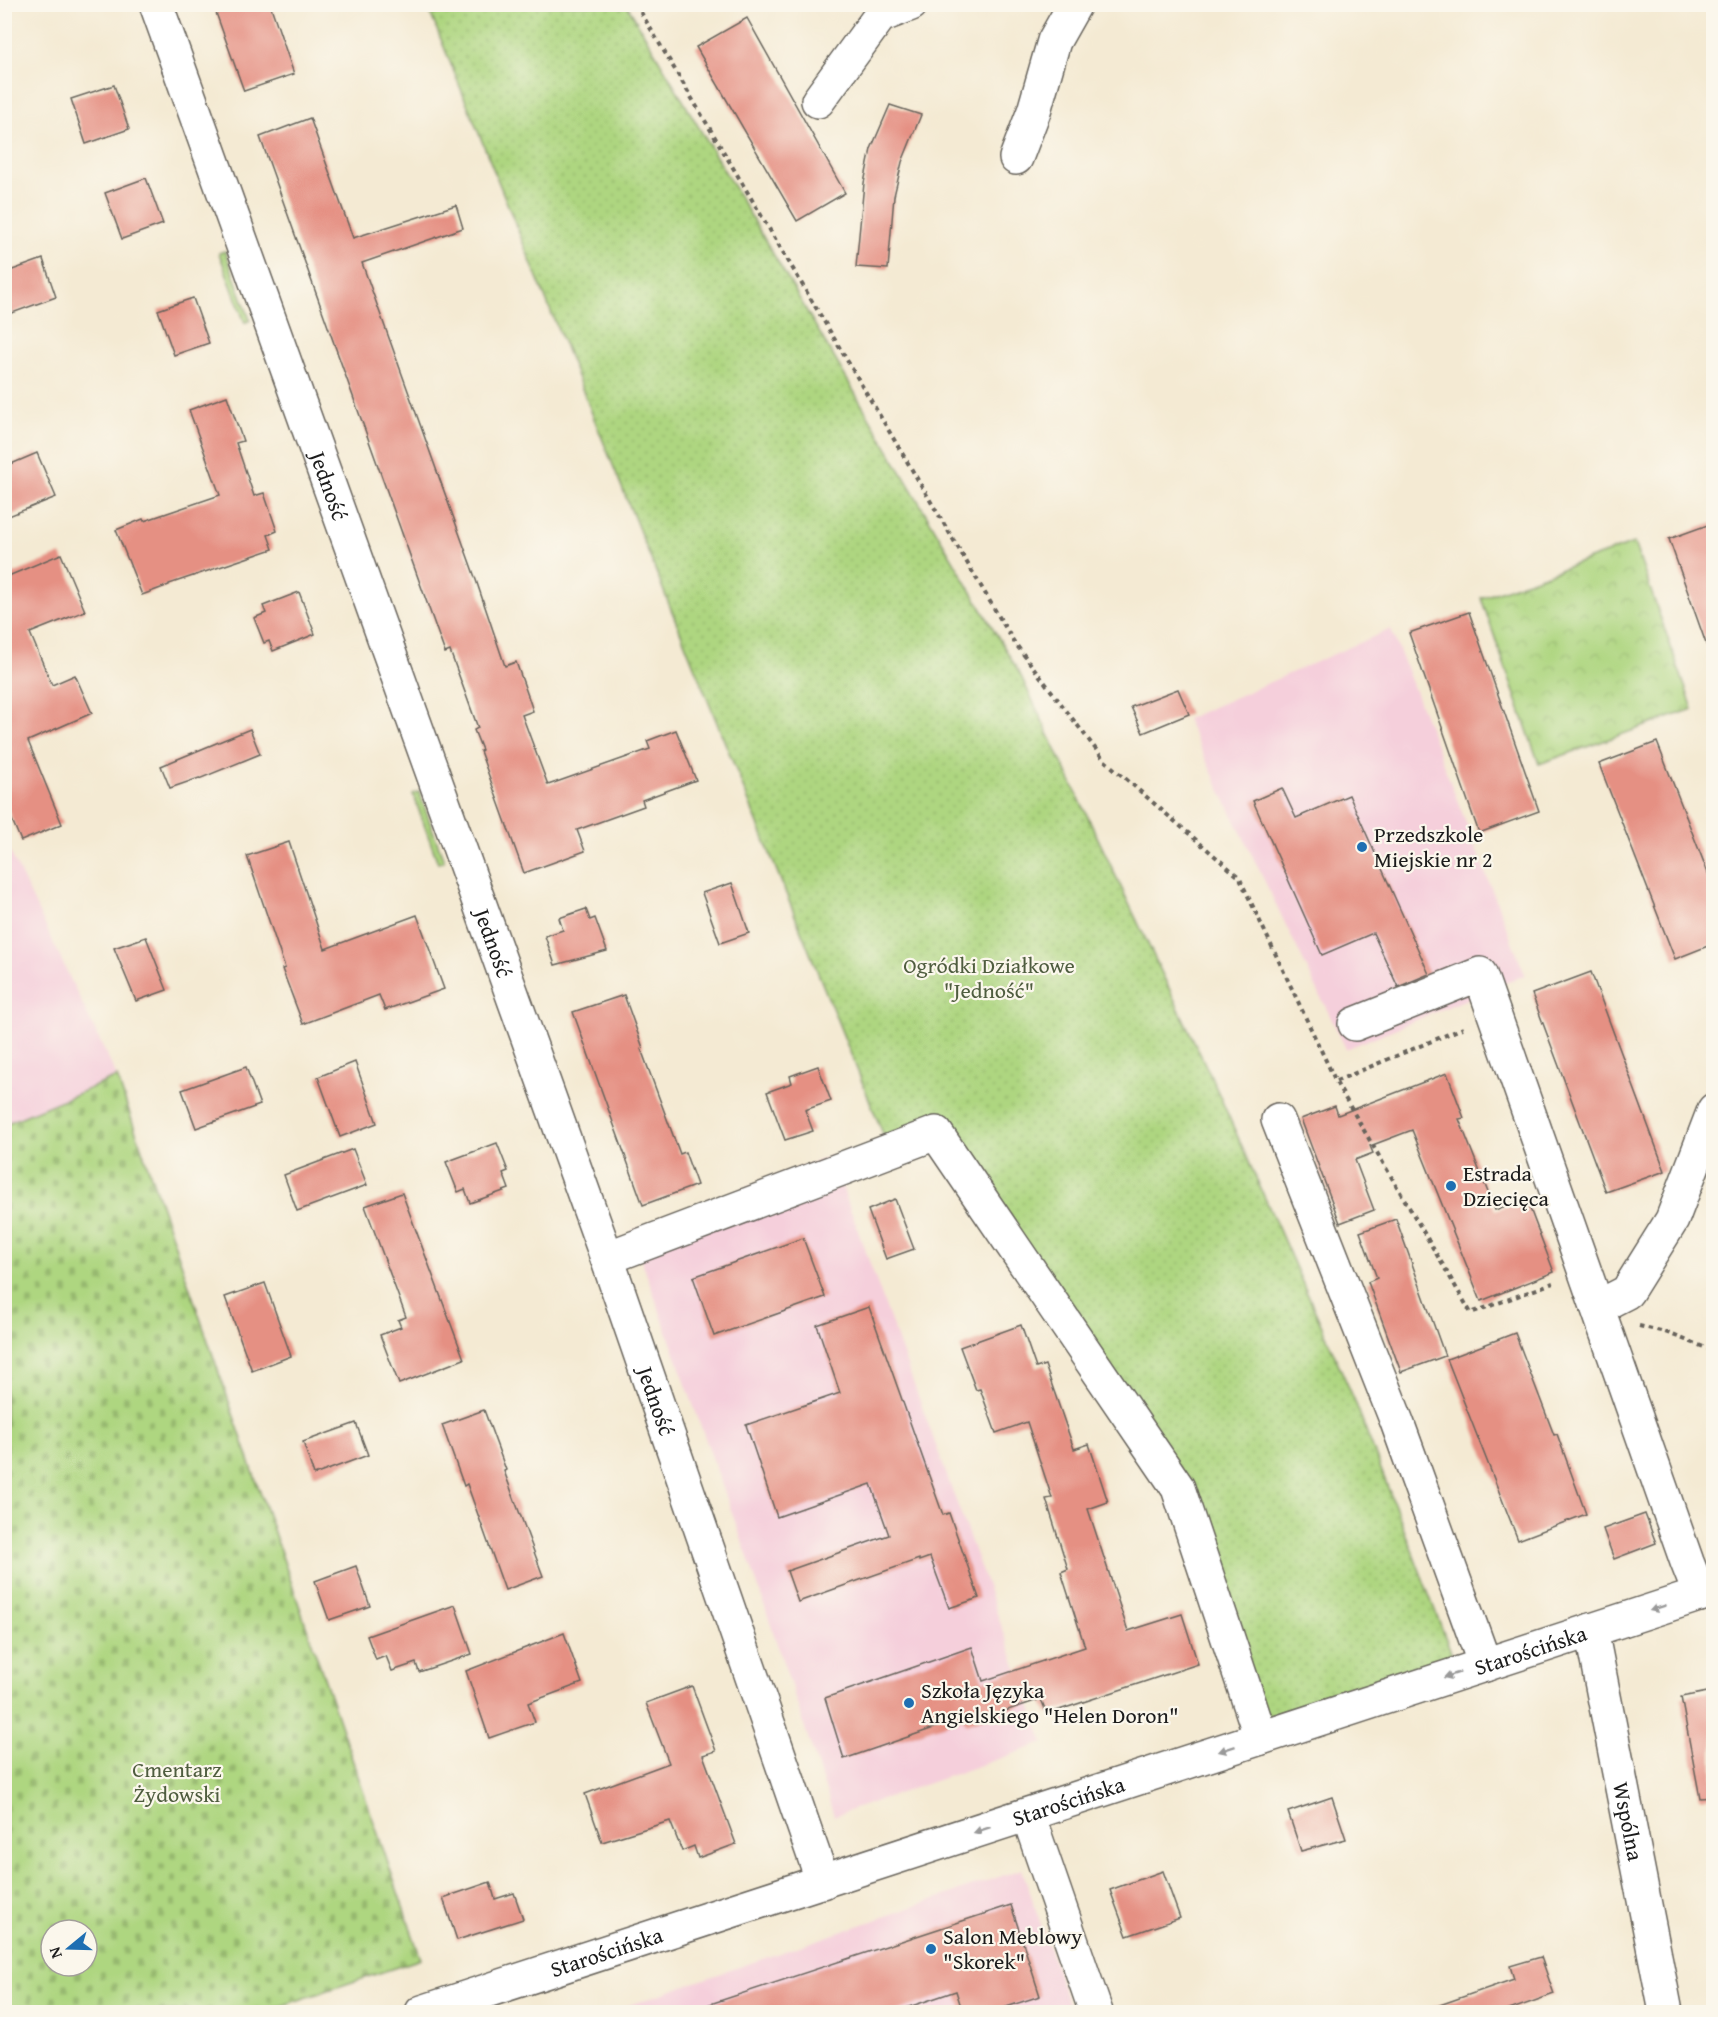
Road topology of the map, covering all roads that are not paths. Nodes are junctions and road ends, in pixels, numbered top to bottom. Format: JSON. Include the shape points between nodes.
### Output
{"nodes":[{"id":1,"x":156,"y":4,"type":"edge"},
{"id":2,"x":911,"y":4,"type":"edge"},
{"id":3,"x":1075,"y":4,"type":"edge"},
{"id":4,"x":818,"y":101,"type":"dead end"},
{"id":5,"x":1016,"y":158,"type":"dead end"},
{"id":6,"x":1355,"y":1024,"type":"dead end"},
{"id":7,"x":1713,"y":1110,"type":"edge"},
{"id":8,"x":1278,"y":1120,"type":"dead end"},
{"id":9,"x":607,"y":1258,"type":"junction"},
{"id":10,"x":1598,"y":1307,"type":"junction"},
{"id":11,"x":1707,"y":1593,"type":"edge"},
{"id":12,"x":1592,"y":1630,"type":"junction"},
{"id":13,"x":1485,"y":1665,"type":"junction"},
{"id":14,"x":1261,"y":1738,"type":"junction"},
{"id":15,"x":1028,"y":1815,"type":"junction"},
{"id":16,"x":823,"y":1882,"type":"junction"},
{"id":17,"x":422,"y":2013,"type":"edge"},
{"id":18,"x":1096,"y":2013,"type":"edge"},
{"id":19,"x":1666,"y":2013,"type":"edge"}],
"edges":[{"from":1,"to":9,"type":"street","name":"Jedność"},
{"from":2,"to":4,"type":"street","via":[[880,16]]},
{"from":3,"to":5,"type":"street","via":[[1054,41]]},
{"from":6,"to":10,"type":"street","via":[[1480,974]]},
{"from":7,"to":10,"type":"street","via":[[1672,1221],[1627,1292]]},
{"from":8,"to":13,"type":"street","via":[[1397,1422]]},
{"from":9,"to":14,"type":"street","via":[[936,1133],[1178,1488]]},
{"from":9,"to":16,"type":"street","name":"Jedność"},
{"from":10,"to":11,"type":"street"},
{"from":11,"to":12,"type":"street","name":"Starościńska","one_way":true},
{"from":12,"to":13,"type":"street","name":"Starościńska"},
{"from":12,"to":19,"type":"street","name":"Wspólna"},
{"from":13,"to":14,"type":"street","name":"Starościńska","one_way":true},
{"from":14,"to":15,"type":"street","name":"Starościńska","one_way":true},
{"from":15,"to":16,"type":"street","name":"Starościńska","one_way":true},
{"from":15,"to":18,"type":"street"},
{"from":16,"to":17,"type":"street","name":"Starościńska"}]}
